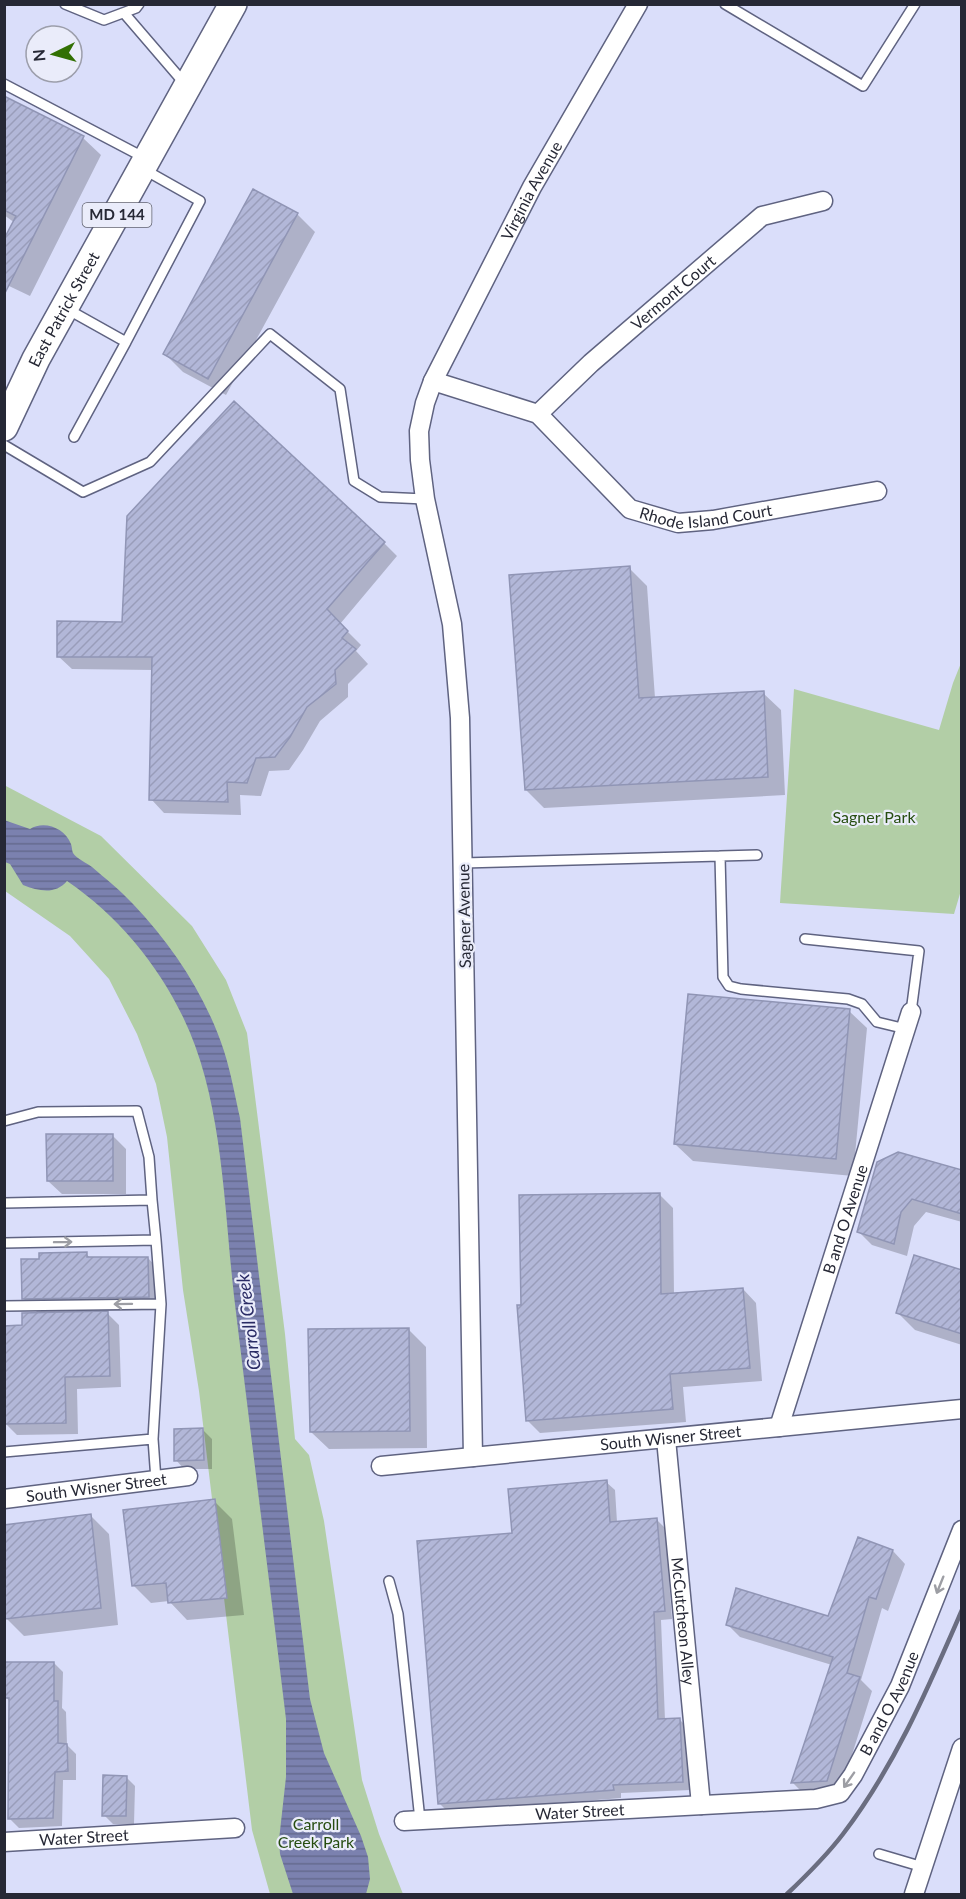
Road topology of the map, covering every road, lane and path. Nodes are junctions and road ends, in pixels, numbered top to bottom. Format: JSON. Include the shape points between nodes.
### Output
{"nodes":[{"id":1,"x":65,"y":4,"type":"edge"},
{"id":2,"x":139,"y":4,"type":"edge"},
{"id":3,"x":233,"y":4,"type":"edge"},
{"id":4,"x":638,"y":4,"type":"edge"},
{"id":5,"x":724,"y":4,"type":"edge"},
{"id":6,"x":915,"y":4,"type":"edge"},
{"id":7,"x":124,"y":13,"type":"junction"},
{"id":8,"x":4,"y":84,"type":"edge"},
{"id":9,"x":187,"y":87,"type":"junction"},
{"id":10,"x":145,"y":164,"type":"junction"},
{"id":11,"x":824,"y":201,"type":"dead end"},
{"id":12,"x":65,"y":308,"type":"junction"},
{"id":13,"x":126,"y":342,"type":"junction"},
{"id":14,"x":434,"y":381,"type":"junction"},
{"id":15,"x":538,"y":414,"type":"junction"},
{"id":16,"x":4,"y":427,"type":"edge"},
{"id":17,"x":74,"y":437,"type":"dead end"},
{"id":18,"x":4,"y":445,"type":"edge"},
{"id":19,"x":877,"y":491,"type":"dead end"},
{"id":20,"x":425,"y":499,"type":"junction"},
{"id":21,"x":757,"y":855,"type":"dead end"},
{"id":22,"x":720,"y":856,"type":"junction"},
{"id":23,"x":463,"y":863,"type":"junction"},
{"id":24,"x":805,"y":939,"type":"dead end"},
{"id":25,"x":908,"y":1021,"type":"junction"},
{"id":26,"x":4,"y":1120,"type":"edge"},
{"id":27,"x":152,"y":1200,"type":"junction"},
{"id":28,"x":4,"y":1203,"type":"edge"},
{"id":29,"x":156,"y":1240,"type":"junction"},
{"id":30,"x":4,"y":1244,"type":"edge"},
{"id":31,"x":161,"y":1304,"type":"junction"},
{"id":32,"x":4,"y":1306,"type":"edge"},
{"id":33,"x":962,"y":1409,"type":"edge"},
{"id":34,"x":778,"y":1428,"type":"junction"},
{"id":35,"x":666,"y":1438,"type":"junction"},
{"id":36,"x":153,"y":1439,"type":"junction"},
{"id":37,"x":4,"y":1452,"type":"edge"},
{"id":38,"x":473,"y":1457,"type":"junction"},
{"id":39,"x":381,"y":1466,"type":"dead end"},
{"id":40,"x":188,"y":1476,"type":"dead end"},
{"id":41,"x":156,"y":1480,"type":"junction"},
{"id":42,"x":4,"y":1499,"type":"edge"},
{"id":43,"x":962,"y":1530,"type":"edge"},
{"id":44,"x":389,"y":1581,"type":"dead end"},
{"id":45,"x":962,"y":1748,"type":"edge"},
{"id":46,"x":958,"y":1771,"type":"edge"},
{"id":47,"x":756,"y":1802,"type":"joint"},
{"id":48,"x":701,"y":1805,"type":"junction"},
{"id":49,"x":412,"y":1821,"type":"joint"},
{"id":50,"x":235,"y":1828,"type":"dead end"},
{"id":51,"x":4,"y":1842,"type":"edge"},
{"id":52,"x":879,"y":1854,"type":"dead end"},
{"id":53,"x":923,"y":1868,"type":"junction"},
{"id":54,"x":914,"y":1894,"type":"edge"}],
"edges":[{"from":1,"to":7,"type":"lane","via":[[104,20]]},
{"from":2,"to":7,"type":"lane"},
{"from":3,"to":9,"type":"main road","name":"East Patrick Street","number":"MD 144"},
{"from":4,"to":14,"type":"street","name":"Virginia Avenue","via":[[532,187]]},
{"from":5,"to":6,"type":"lane","via":[[863,86]]},
{"from":7,"to":9,"type":"lane"},
{"from":8,"to":10,"type":"lane"},
{"from":9,"to":10,"type":"main road","name":"East Patrick Street","number":"MD 144"},
{"from":10,"to":12,"type":"main road","name":"East Patrick Street","number":"MD 144"},
{"from":10,"to":13,"type":"lane","via":[[200,201]]},
{"from":11,"to":15,"type":"street","name":"Vermont Court","via":[[762,216],[591,363]]},
{"from":12,"to":13,"type":"lane"},
{"from":12,"to":16,"type":"main road","name":"East Patrick Street","number":"MD 144"},
{"from":13,"to":17,"type":"lane"},
{"from":14,"to":15,"type":"street","name":"Rhode Island Court"},
{"from":14,"to":20,"type":"street","name":"Sagner Avenue","via":[[420,431]]},
{"from":15,"to":19,"type":"street","name":"Rhode Island Court","via":[[630,509],[678,523]]},
{"from":18,"to":20,"type":"lane","via":[[83,492],[150,462],[270,334],[340,389],[354,481],[380,497]]},
{"from":20,"to":23,"type":"street","name":"Sagner Avenue","via":[[450,612],[457,668]]},
{"from":21,"to":22,"type":"lane"},
{"from":22,"to":23,"type":"lane"},
{"from":22,"to":25,"type":"lane","via":[[723,977],[729,986],[848,999],[862,1004],[877,1022]]},
{"from":23,"to":38,"type":"street","name":"Sagner Avenue"},
{"from":24,"to":25,"type":"lane","via":[[919,951]]},
{"from":25,"to":34,"type":"street","name":"B and O Avenue"},
{"from":26,"to":27,"type":"lane","via":[[38,1112],[137,1111],[149,1157]]},
{"from":27,"to":28,"type":"lane"},
{"from":27,"to":29,"type":"lane"},
{"from":30,"to":29,"type":"lane","one_way":true},
{"from":29,"to":31,"type":"lane"},
{"from":31,"to":32,"type":"lane","one_way":true},
{"from":31,"to":36,"type":"lane"},
{"from":33,"to":34,"type":"street","name":"South Wisner Street"},
{"from":34,"to":35,"type":"street","name":"South Wisner Street"},
{"from":35,"to":38,"type":"street","name":"South Wisner Street"},
{"from":35,"to":48,"type":"street","name":"McCutcheon Alley"},
{"from":36,"to":37,"type":"lane"},
{"from":36,"to":41,"type":"lane"},
{"from":38,"to":39,"type":"street","name":"South Wisner Street"},
{"from":40,"to":41,"type":"street","name":"South Wisner Street"},
{"from":41,"to":42,"type":"street","name":"South Wisner Street"},
{"from":43,"to":47,"type":"street","name":"B and O Avenue","one_way":true,"via":[[900,1686],[840,1793],[816,1799]]},
{"from":44,"to":49,"type":"lane","via":[[398,1614]]},
{"from":45,"to":46,"type":"street"},
{"from":46,"to":53,"type":"street"},
{"from":47,"to":48,"type":"street","name":"Water Street"},
{"from":48,"to":49,"type":"street","name":"Water Street"},
{"from":50,"to":51,"type":"street","name":"Water Street"},
{"from":52,"to":53,"type":"lane"},
{"from":53,"to":54,"type":"street"}]}
